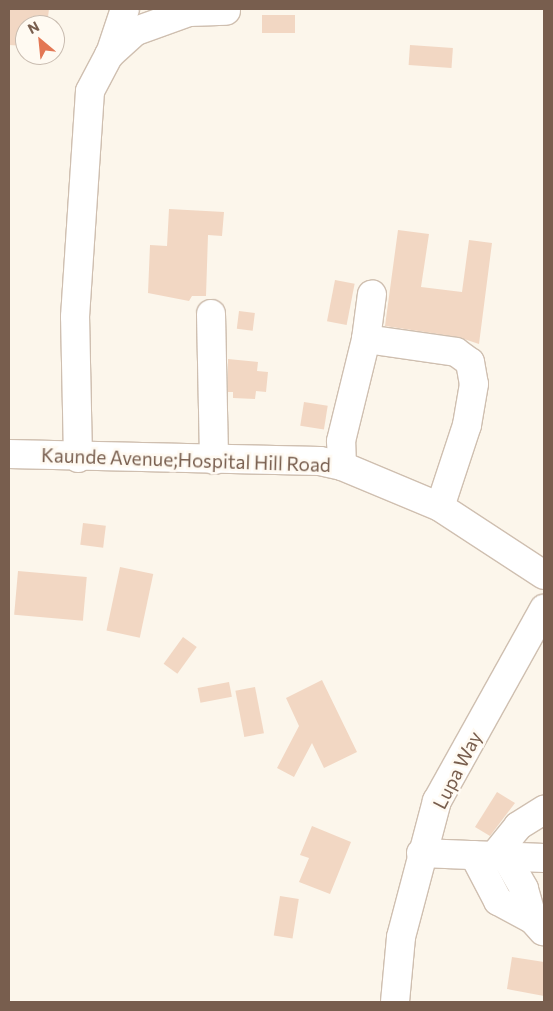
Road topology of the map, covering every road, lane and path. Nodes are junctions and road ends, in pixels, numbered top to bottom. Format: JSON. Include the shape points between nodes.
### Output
{"nodes":[{"id":1,"x":125,"y":9,"type":"edge"},
{"id":2,"x":226,"y":11,"type":"dead end"},
{"id":3,"x":109,"y":55,"type":"junction"},
{"id":4,"x":372,"y":294,"type":"dead end"},
{"id":5,"x":211,"y":314,"type":"dead end"},
{"id":6,"x":366,"y":339,"type":"junction"},
{"id":7,"x":9,"y":454,"type":"edge"},
{"id":8,"x":78,"y":458,"type":"junction"},
{"id":9,"x":214,"y":460,"type":"junction"},
{"id":10,"x":342,"y":466,"type":"junction"},
{"id":11,"x":440,"y":507,"type":"junction"},
{"id":12,"x":544,"y":575,"type":"edge"},
{"id":13,"x":544,"y":609,"type":"edge"},
{"id":14,"x":544,"y":810,"type":"edge"},
{"id":15,"x":421,"y":853,"type":"junction"},
{"id":16,"x":492,"y":857,"type":"junction"},
{"id":17,"x":544,"y":858,"type":"edge"},
{"id":18,"x":539,"y":926,"type":"edge"},
{"id":19,"x":395,"y":1002,"type":"edge"}],
"edges":[{"from":1,"to":3,"type":"street"},
{"from":2,"to":3,"type":"street","via":[[189,12],[153,23]]},
{"from":3,"to":8,"type":"street","via":[[90,91],[85,122],[75,317]]},
{"from":4,"to":6,"type":"street"},
{"from":5,"to":9,"type":"street"},
{"from":6,"to":10,"type":"street","via":[[341,441]]},
{"from":6,"to":11,"type":"street","via":[[456,352],[470,362],[474,384],[467,425]]},
{"from":7,"to":8,"type":"street","name":"Kaunde Avenue;Hospital Hill Road"},
{"from":8,"to":9,"type":"street","name":"Kaunde Avenue;Hospital Hill Road"},
{"from":9,"to":10,"type":"street","name":"Kaunde Avenue;Hospital Hill Road"},
{"from":10,"to":11,"type":"street","name":"Kaunde Avenue;Hospital Hill Road"},
{"from":11,"to":12,"type":"street","name":"Kaunde Avenue;Hospital Hill Road"},
{"from":13,"to":15,"type":"street","name":"Lupa Way","via":[[437,801]]},
{"from":14,"to":16,"type":"street","via":[[518,826]]},
{"from":15,"to":16,"type":"street"},
{"from":15,"to":19,"type":"street","name":"Lupa Way","via":[[400,937]]},
{"from":16,"to":17,"type":"street"},
{"from":16,"to":18,"type":"street","via":[[524,889]]}]}
